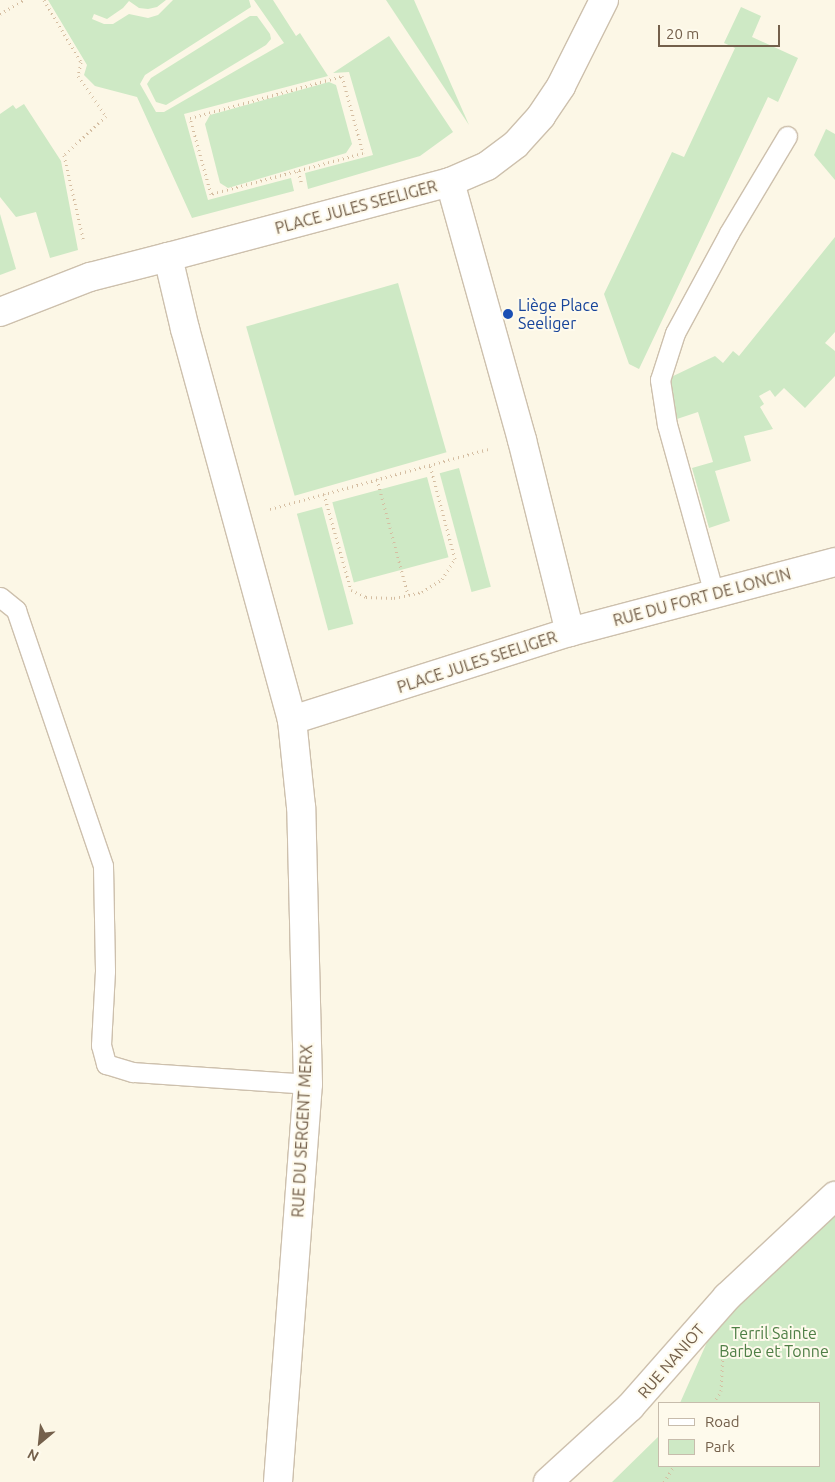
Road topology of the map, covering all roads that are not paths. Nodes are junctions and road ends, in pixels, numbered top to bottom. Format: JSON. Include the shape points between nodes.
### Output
{"nodes":[{"id":1,"x":604,"y":0,"type":"edge"},
{"id":2,"x":786,"y":136,"type":"dead end"},
{"id":3,"x":450,"y":182,"type":"junction"},
{"id":4,"x":168,"y":257,"type":"junction"},
{"id":5,"x":0,"y":312,"type":"edge"},
{"id":6,"x":835,"y":562,"type":"edge"},
{"id":7,"x":714,"y":594,"type":"junction"},
{"id":8,"x":0,"y":598,"type":"edge"},
{"id":9,"x":570,"y":632,"type":"junction"},
{"id":10,"x":292,"y":720,"type":"junction"},
{"id":11,"x":308,"y":1084,"type":"junction"},
{"id":12,"x":835,"y":1196,"type":"edge"},
{"id":13,"x":278,"y":1482,"type":"edge"},
{"id":14,"x":548,"y":1482,"type":"edge"}],
"edges":[{"from":1,"to":3,"type":"street","via":[[562,86],[541,116],[516,144],[487,166]]},
{"from":2,"to":7,"type":"lane","via":[[675,333],[660,380],[667,425]]},
{"from":3,"to":4,"type":"street","name":"PLACE JULES SEELIGER"},
{"from":3,"to":9,"type":"street","name":"PLACE JULES SEELIGER","via":[[522,440]]},
{"from":4,"to":5,"type":"street","name":"PLACE JULES SEELIGER","via":[[90,277]]},
{"from":4,"to":10,"type":"street"},
{"from":6,"to":7,"type":"street","name":"RUE DU FORT DE LONCIN"},
{"from":7,"to":9,"type":"street","name":"RUE DU FORT DE LONCIN"},
{"from":8,"to":11,"type":"lane","via":[[16,610],[103,866],[105,971],[101,1045],[106,1064],[133,1072]]},
{"from":9,"to":10,"type":"street","name":"PLACE JULES SEELIGER"},
{"from":10,"to":11,"type":"street","name":"RUE DU SERGENT MERX","via":[[301,807]]},
{"from":11,"to":13,"type":"street","name":"RUE DU SERGENT MERX"},
{"from":12,"to":14,"type":"street","name":"RUE NANIOT","via":[[727,1297],[630,1407]]}]}
